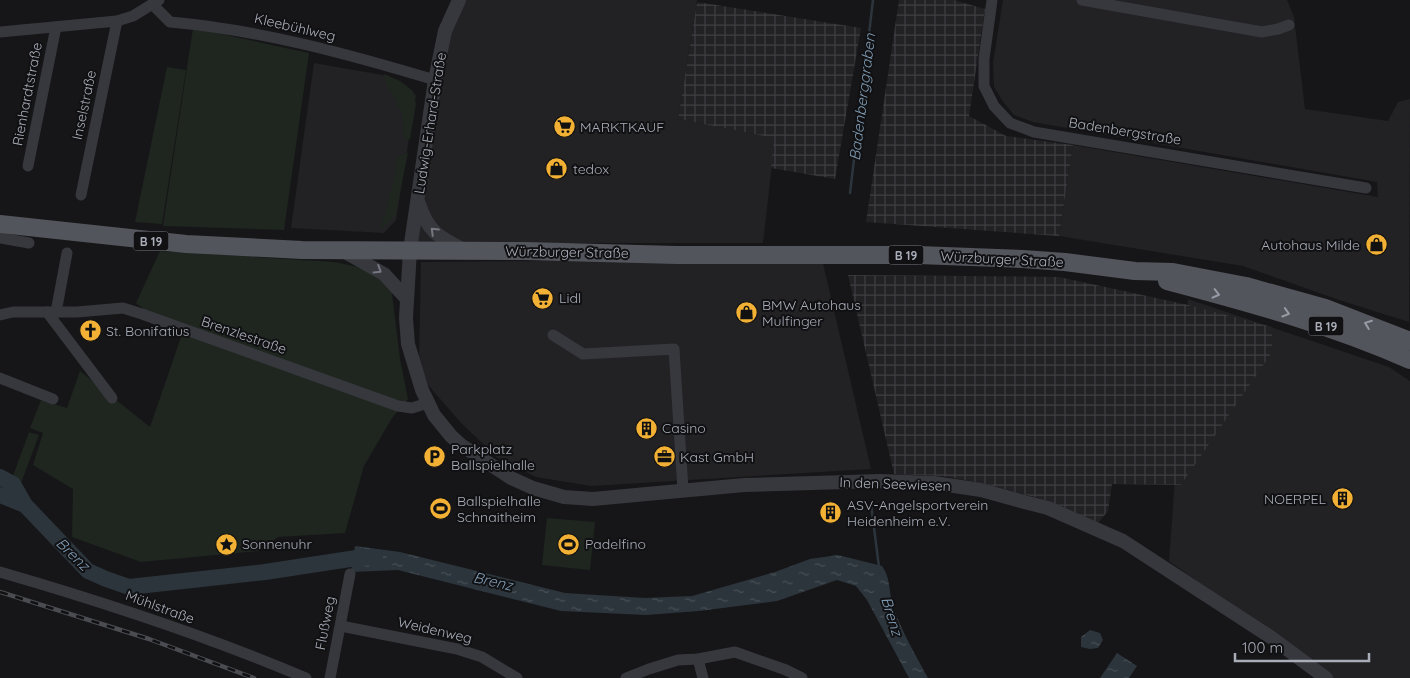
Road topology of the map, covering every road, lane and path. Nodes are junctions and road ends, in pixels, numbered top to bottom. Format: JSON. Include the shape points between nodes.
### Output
{"nodes":[{"id":1,"x":459,"y":0,"type":"edge"},
{"id":2,"x":992,"y":0,"type":"edge"},
{"id":3,"x":1082,"y":0,"type":"edge"},
{"id":4,"x":156,"y":2,"type":"edge"},
{"id":5,"x":117,"y":21,"type":"junction"},
{"id":6,"x":1289,"y":25,"type":"dead end"},
{"id":7,"x":56,"y":27,"type":"junction"},
{"id":8,"x":0,"y":32,"type":"edge"},
{"id":9,"x":436,"y":80,"type":"junction"},
{"id":10,"x":28,"y":166,"type":"dead end"},
{"id":11,"x":1366,"y":188,"type":"dead end"},
{"id":12,"x":81,"y":194,"type":"dead end"},
{"id":13,"x":418,"y":201,"type":"junction"},
{"id":14,"x":0,"y":224,"type":"edge"},
{"id":15,"x":0,"y":238,"type":"edge"},
{"id":16,"x":29,"y":243,"type":"dead end"},
{"id":17,"x":342,"y":250,"type":"junction"},
{"id":18,"x":410,"y":250,"type":"junction"},
{"id":19,"x":464,"y":250,"type":"junction"},
{"id":20,"x":67,"y":253,"type":"dead end"},
{"id":21,"x":1135,"y":271,"type":"junction"},
{"id":22,"x":407,"y":299,"type":"junction"},
{"id":23,"x":52,"y":312,"type":"junction"},
{"id":24,"x":0,"y":315,"type":"edge"},
{"id":25,"x":553,"y":335,"type":"dead end"},
{"id":26,"x":1410,"y":341,"type":"edge"},
{"id":27,"x":1410,"y":360,"type":"edge"},
{"id":28,"x":0,"y":378,"type":"edge"},
{"id":29,"x":112,"y":398,"type":"dead end"},
{"id":30,"x":53,"y":399,"type":"dead end"},
{"id":31,"x":428,"y":402,"type":"junction"},
{"id":32,"x":683,"y":490,"type":"junction"},
{"id":33,"x":0,"y":572,"type":"edge"},
{"id":34,"x":350,"y":574,"type":"dead end"},
{"id":35,"x":341,"y":626,"type":"junction"},
{"id":36,"x":698,"y":659,"type":"junction"},
{"id":37,"x":306,"y":678,"type":"edge"},
{"id":38,"x":330,"y":678,"type":"edge"},
{"id":39,"x":517,"y":678,"type":"edge"},
{"id":40,"x":626,"y":678,"type":"edge"},
{"id":41,"x":703,"y":678,"type":"edge"},
{"id":42,"x":802,"y":678,"type":"edge"},
{"id":43,"x":1326,"y":678,"type":"edge"}],
"edges":[{"from":1,"to":9,"type":"street","name":"Ludwig-Erhard-Straße","via":[[445,31]]},
{"from":2,"to":11,"type":"street","name":"Badenbergstraße","via":[[984,59],[984,86],[994,106],[1010,123],[1034,132]]},
{"from":3,"to":6,"type":"street","via":[[1262,32]]},
{"from":4,"to":5,"type":"street","via":[[134,16]]},
{"from":4,"to":9,"type":"street","name":"Kleebühlweg","via":[[170,22],[283,38]]},
{"from":5,"to":7,"type":"street"},
{"from":5,"to":12,"type":"street","name":"Inselstraße"},
{"from":7,"to":8,"type":"street"},
{"from":7,"to":10,"type":"street","name":"Rienhardtstraße"},
{"from":9,"to":13,"type":"street","name":"Ludwig-Erhard-Straße"},
{"from":13,"to":18,"type":"street","name":"Ludwig-Erhard-Straße"},
{"from":19,"to":13,"type":"street","one_way":true,"via":[[443,239],[425,221]]},
{"from":14,"to":17,"type":"main road","name":"Würzburger Straße","number":"B 19","via":[[186,244]]},
{"from":15,"to":16,"type":"street"},
{"from":17,"to":18,"type":"main road","name":"Würzburger Straße","number":"B 19"},
{"from":17,"to":22,"type":"street","one_way":true,"via":[[384,274]]},
{"from":18,"to":19,"type":"main road","name":"Würzburger Straße","number":"B 19"},
{"from":18,"to":22,"type":"street","name":"In den Seewiesen"},
{"from":19,"to":21,"type":"main road","name":"Würzburger Straße","number":"B 19","via":[[968,256],[1057,261]]},
{"from":20,"to":23,"type":"street"},
{"from":26,"to":21,"type":"main road","name":"Würzburger Straße","number":"B 19","one_way":true,"via":[[1325,308],[1246,286],[1173,272]]},
{"from":21,"to":27,"type":"main road","name":"Würzburger Straße","number":"B 19","one_way":true,"via":[[1291,315]]},
{"from":22,"to":31,"type":"street","name":"In den Seewiesen","via":[[408,344],[417,378]]},
{"from":23,"to":24,"type":"street","name":"Brenzlestraße"},
{"from":23,"to":29,"type":"street"},
{"from":23,"to":31,"type":"street","name":"Brenzlestraße","via":[[123,308],[398,406],[412,408]]},
{"from":25,"to":32,"type":"street","via":[[583,354],[674,349]]},
{"from":28,"to":30,"type":"street"},
{"from":31,"to":32,"type":"street","name":"In den Seewiesen","via":[[434,415],[461,445],[511,478],[533,488],[564,497],[593,499]]},
{"from":32,"to":43,"type":"street","name":"In den Seewiesen","via":[[810,482],[934,483],[981,490],[1048,508],[1123,542],[1272,638]]},
{"from":33,"to":37,"type":"street","name":"Mühlstraße","via":[[143,616]]},
{"from":34,"to":35,"type":"street","name":"Flußweg"},
{"from":35,"to":38,"type":"street","name":"Flußweg"},
{"from":35,"to":39,"type":"street","name":"Weidenweg","via":[[457,649],[482,657]]},
{"from":36,"to":40,"type":"street","via":[[678,660]]},
{"from":36,"to":41,"type":"street"},
{"from":36,"to":42,"type":"street","via":[[735,652]]}]}
